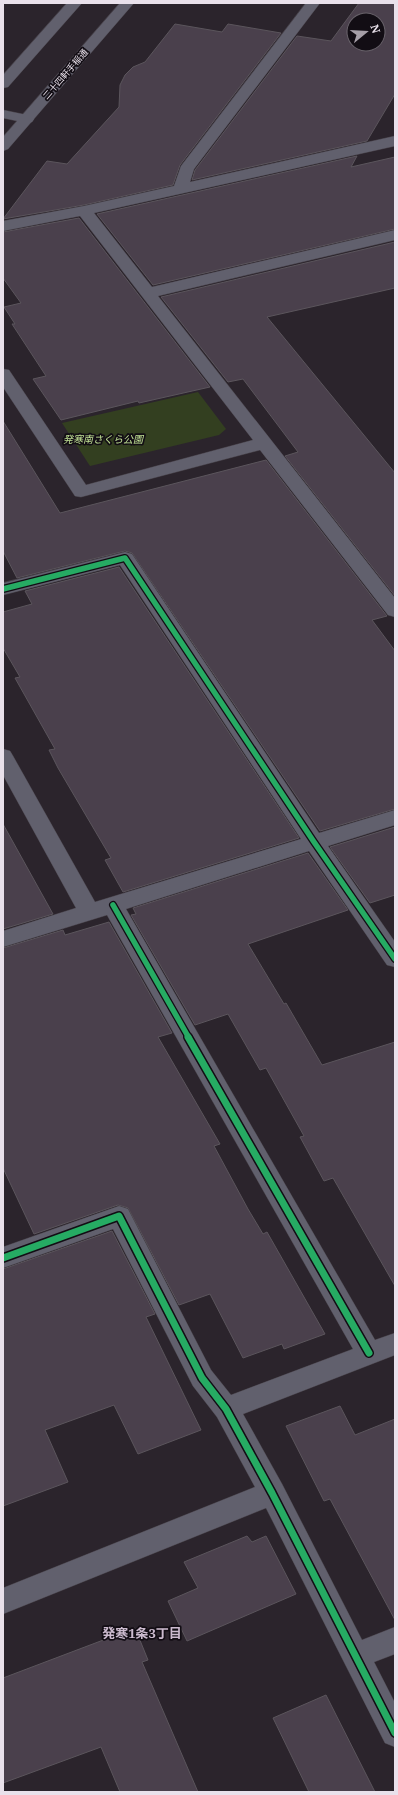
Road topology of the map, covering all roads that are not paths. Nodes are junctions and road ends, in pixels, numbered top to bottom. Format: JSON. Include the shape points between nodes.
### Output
{"nodes":[{"id":1,"x":75,"y":3,"type":"edge"},
{"id":2,"x":127,"y":3,"type":"edge"},
{"id":3,"x":313,"y":3,"type":"edge"},
{"id":4,"x":3,"y":84,"type":"edge"},
{"id":5,"x":3,"y":114,"type":"edge"},
{"id":6,"x":27,"y":119,"type":"junction"},
{"id":7,"x":394,"y":126,"type":"edge"},
{"id":8,"x":395,"y":130,"type":"edge"},
{"id":9,"x":395,"y":141,"type":"edge"},
{"id":10,"x":3,"y":146,"type":"edge"},
{"id":11,"x":181,"y":189,"type":"junction"},
{"id":12,"x":84,"y":211,"type":"junction"},
{"id":13,"x":3,"y":226,"type":"edge"},
{"id":14,"x":395,"y":235,"type":"edge"},
{"id":15,"x":148,"y":293,"type":"junction"},
{"id":16,"x":3,"y":374,"type":"edge"},
{"id":17,"x":264,"y":443,"type":"junction"},
{"id":18,"x":3,"y":590,"type":"edge"},
{"id":19,"x":395,"y":611,"type":"edge"},
{"id":20,"x":3,"y":756,"type":"edge"},
{"id":21,"x":395,"y":817,"type":"edge"},
{"id":22,"x":314,"y":842,"type":"junction"},
{"id":23,"x":113,"y":905,"type":"junction"},
{"id":24,"x":89,"y":912,"type":"junction"},
{"id":25,"x":3,"y":939,"type":"edge"},
{"id":26,"x":395,"y":959,"type":"edge"},
{"id":27,"x":3,"y":1258,"type":"edge"},
{"id":28,"x":395,"y":1344,"type":"edge"},
{"id":29,"x":369,"y":1353,"type":"junction"},
{"id":30,"x":226,"y":1408,"type":"junction"},
{"id":31,"x":272,"y":1493,"type":"junction"},
{"id":32,"x":3,"y":1601,"type":"edge"},
{"id":33,"x":395,"y":1640,"type":"edge"},
{"id":34,"x":356,"y":1656,"type":"junction"},
{"id":35,"x":395,"y":1733,"type":"edge"}],
"edges":[{"from":1,"to":4,"type":"street"},
{"from":2,"to":6,"type":"street","name":"二十四軒手稲通"},
{"from":3,"to":11,"type":"street","via":[[186,169]]},
{"from":5,"to":6,"type":"street"},
{"from":6,"to":10,"type":"street","name":"二十四軒手稲通"},
{"from":7,"to":8,"type":"street"},
{"from":9,"to":11,"type":"street"},
{"from":11,"to":12,"type":"street"},
{"from":12,"to":13,"type":"street"},
{"from":12,"to":15,"type":"street"},
{"from":14,"to":15,"type":"street"},
{"from":15,"to":17,"type":"street"},
{"from":16,"to":17,"type":"street","via":[[81,492]]},
{"from":17,"to":19,"type":"street"},
{"from":18,"to":22,"type":"street","via":[[125,558]]},
{"from":20,"to":24,"type":"street"},
{"from":21,"to":22,"type":"street"},
{"from":22,"to":23,"type":"street"},
{"from":22,"to":26,"type":"street"},
{"from":23,"to":24,"type":"street"},
{"from":23,"to":29,"type":"street"},
{"from":24,"to":25,"type":"street"},
{"from":27,"to":30,"type":"street","via":[[119,1216],[202,1378]]},
{"from":28,"to":29,"type":"street"},
{"from":29,"to":30,"type":"street"},
{"from":30,"to":31,"type":"street"},
{"from":31,"to":32,"type":"street"},
{"from":31,"to":34,"type":"street"},
{"from":33,"to":34,"type":"street"},
{"from":34,"to":35,"type":"street"}]}
